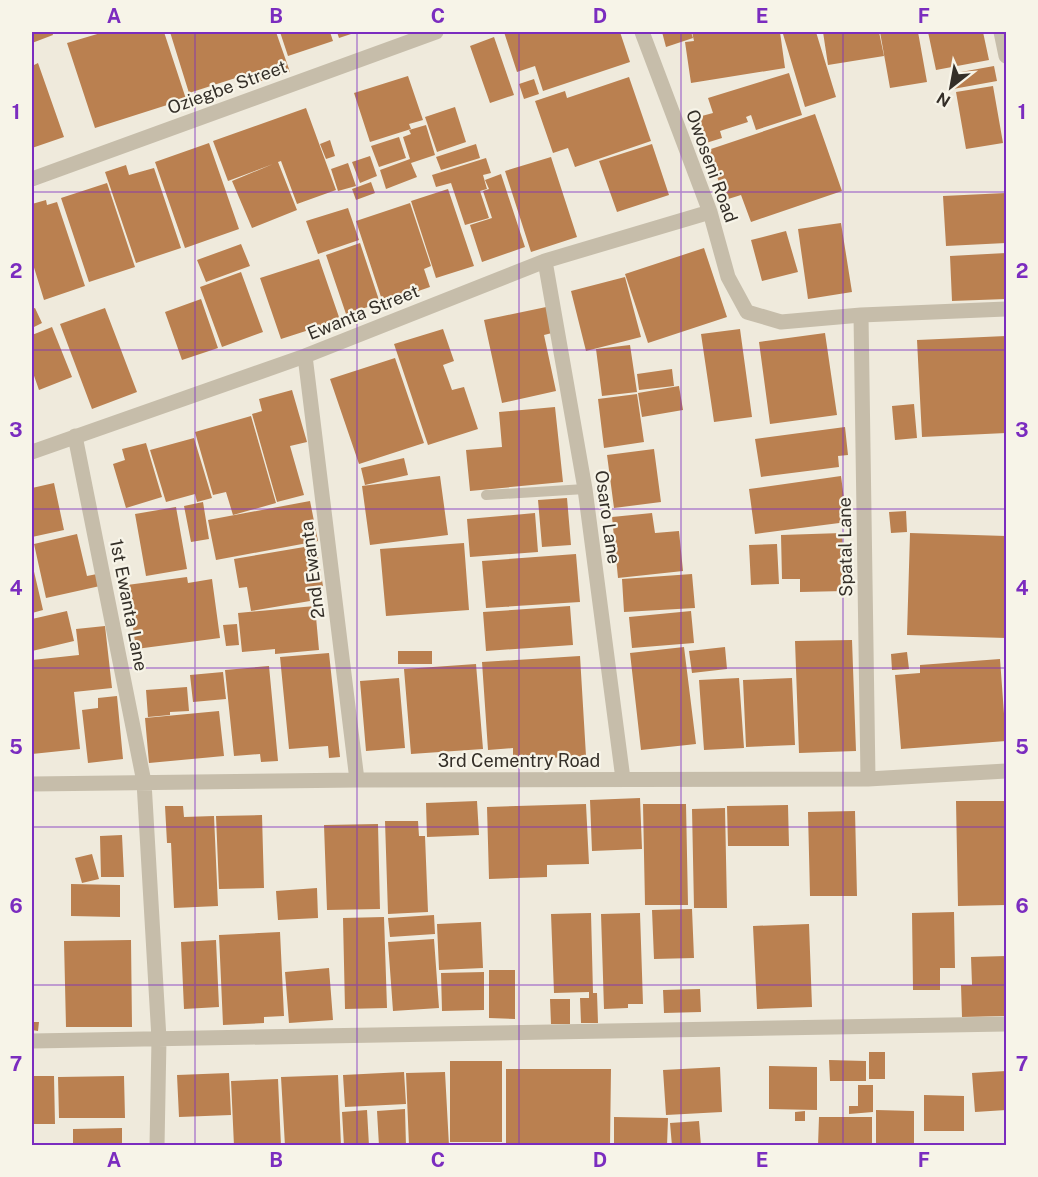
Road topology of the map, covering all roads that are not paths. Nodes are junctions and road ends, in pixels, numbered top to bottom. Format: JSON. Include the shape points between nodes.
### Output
{"nodes":[{"id":1,"x":436,"y":32,"type":"edge"},
{"id":2,"x":642,"y":32,"type":"edge"},
{"id":3,"x":1001,"y":32,"type":"edge"},
{"id":4,"x":1006,"y":56,"type":"edge"},
{"id":5,"x":32,"y":179,"type":"edge"},
{"id":6,"x":710,"y":212,"type":"junction"},
{"id":7,"x":545,"y":261,"type":"junction"},
{"id":8,"x":1006,"y":309,"type":"edge"},
{"id":9,"x":861,"y":315,"type":"junction"},
{"id":10,"x":305,"y":356,"type":"junction"},
{"id":11,"x":75,"y":436,"type":"junction"},
{"id":12,"x":32,"y":452,"type":"edge"},
{"id":13,"x":585,"y":489,"type":"junction"},
{"id":14,"x":486,"y":495,"type":"dead end"},
{"id":15,"x":1006,"y":771,"type":"edge"},
{"id":16,"x":623,"y":779,"type":"junction"},
{"id":17,"x":868,"y":779,"type":"junction"},
{"id":18,"x":357,"y":780,"type":"junction"},
{"id":19,"x":144,"y":782,"type":"junction"},
{"id":20,"x":32,"y":784,"type":"edge"},
{"id":21,"x":1006,"y":1024,"type":"edge"},
{"id":22,"x":159,"y":1039,"type":"junction"},
{"id":23,"x":32,"y":1041,"type":"edge"},
{"id":24,"x":157,"y":1146,"type":"edge"}],
"edges":[{"from":1,"to":5,"type":"street","name":"Oziegbe Street"},
{"from":2,"to":6,"type":"street","name":"Owoseni Road"},
{"from":3,"to":4,"type":"street"},
{"from":6,"to":7,"type":"street","name":"Ewanta Street"},
{"from":6,"to":9,"type":"street","name":"Owoseni Road","via":[[728,277],[747,312],[781,322]]},
{"from":7,"to":10,"type":"street","name":"Ewanta Street"},
{"from":7,"to":13,"type":"street","name":"Osaro Lane"},
{"from":8,"to":9,"type":"street"},
{"from":9,"to":17,"type":"street","name":"Spatal Lane"},
{"from":10,"to":11,"type":"street","name":"Ewanta Street"},
{"from":10,"to":18,"type":"street","name":"2nd Ewanta"},
{"from":11,"to":12,"type":"street","name":"Ewanta Street"},
{"from":11,"to":19,"type":"street","name":"1st Ewanta Lane"},
{"from":13,"to":14,"type":"lane"},
{"from":13,"to":16,"type":"street","name":"Osaro Lane"},
{"from":15,"to":17,"type":"street","name":"3rd Cementry Road"},
{"from":16,"to":17,"type":"street","name":"3rd Cementry Road"},
{"from":16,"to":18,"type":"street","name":"3rd Cementry Road"},
{"from":18,"to":19,"type":"street","name":"3rd Cementry Road"},
{"from":19,"to":20,"type":"street","name":"3rd Cementry Road"},
{"from":19,"to":22,"type":"street","name":"1st Ewanta Lane"},
{"from":21,"to":22,"type":"street"},
{"from":22,"to":23,"type":"street"},
{"from":22,"to":24,"type":"street","name":"1st Ewanta Lane"}]}
